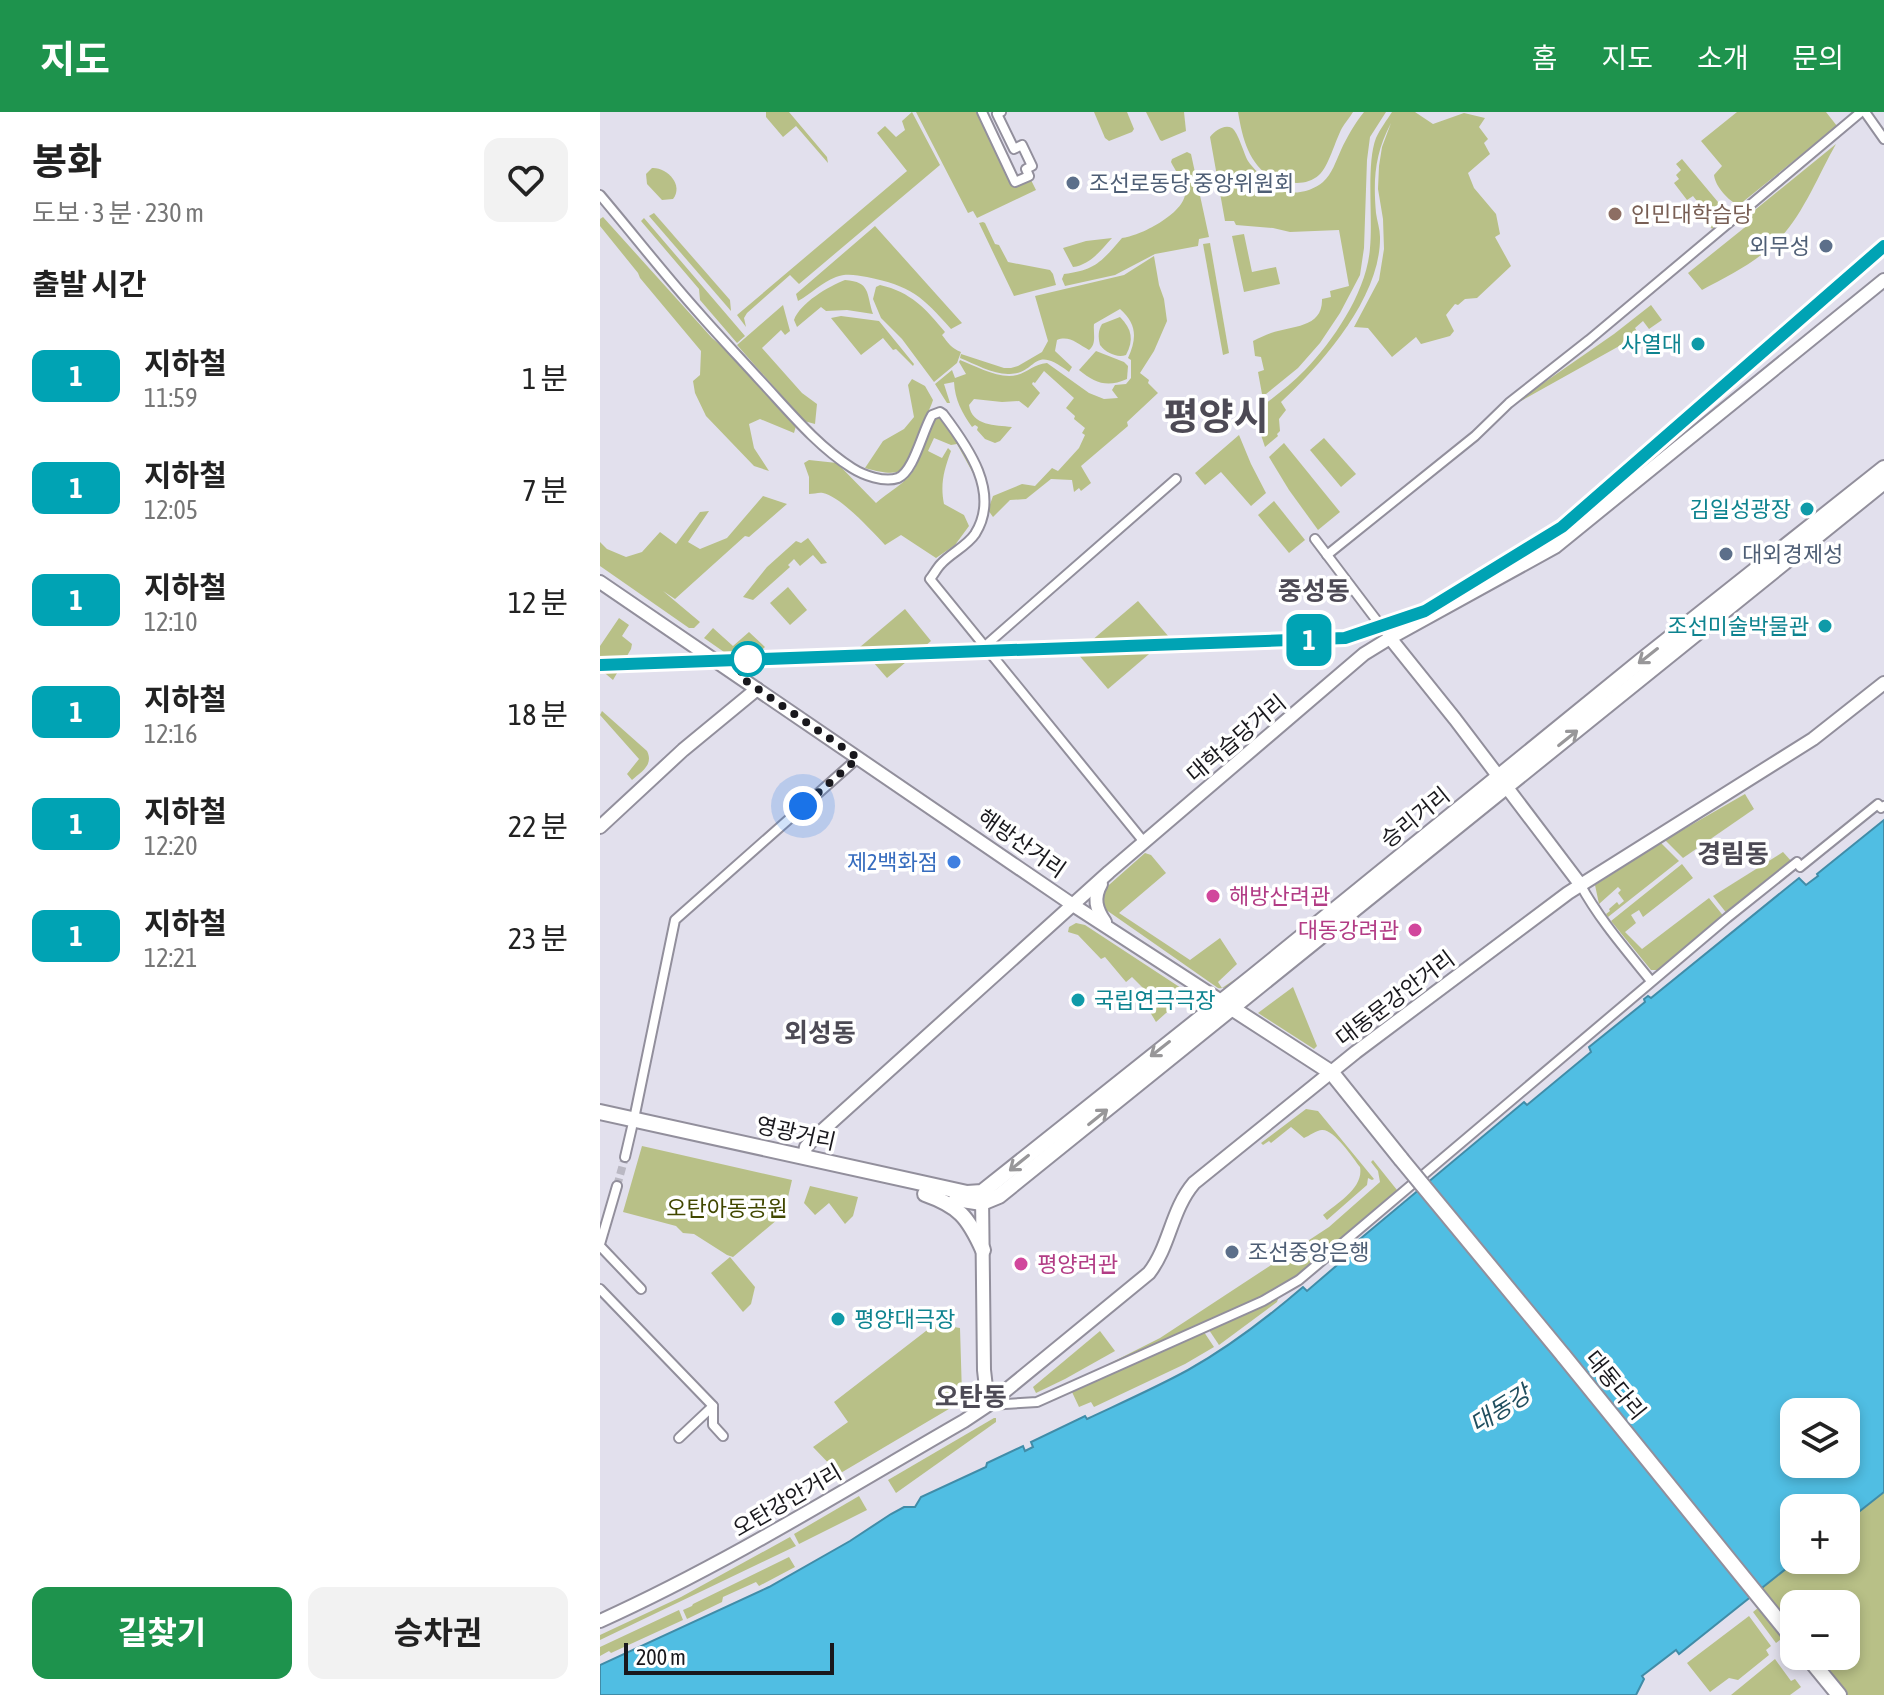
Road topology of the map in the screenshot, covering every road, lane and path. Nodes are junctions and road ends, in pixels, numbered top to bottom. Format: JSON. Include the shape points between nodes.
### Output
{"nodes":[{"id":1,"x":982,"y":112,"type":"edge"},
{"id":2,"x":1001,"y":112,"type":"edge"},
{"id":3,"x":1863,"y":112,"type":"edge"},
{"id":4,"x":1884,"y":139,"type":"edge"},
{"id":5,"x":600,"y":195,"type":"edge"},
{"id":6,"x":1884,"y":280,"type":"edge"},
{"id":7,"x":1884,"y":468,"type":"edge"},
{"id":8,"x":1176,"y":479,"type":"dead end"},
{"id":9,"x":1884,"y":482,"type":"edge"},
{"id":10,"x":1315,"y":539,"type":"dead end"},
{"id":11,"x":1327,"y":555,"type":"junction"},
{"id":12,"x":600,"y":582,"type":"edge"},
{"id":13,"x":1390,"y":638,"type":"junction"},
{"id":14,"x":985,"y":646,"type":"junction"},
{"id":15,"x":1884,"y":683,"type":"edge"},
{"id":16,"x":757,"y":689,"type":"junction"},
{"id":17,"x":858,"y":758,"type":"junction"},
{"id":18,"x":1503,"y":782,"type":"junction"},
{"id":19,"x":1884,"y":806,"type":"edge"},
{"id":20,"x":600,"y":827,"type":"edge"},
{"id":21,"x":1144,"y":842,"type":"junction"},
{"id":22,"x":1109,"y":872,"type":"junction"},
{"id":23,"x":1580,"y":884,"type":"junction"},
{"id":24,"x":1073,"y":905,"type":"junction"},
{"id":25,"x":1109,"y":928,"type":"junction"},
{"id":26,"x":1651,"y":981,"type":"junction"},
{"id":27,"x":1227,"y":1005,"type":"junction"},
{"id":28,"x":1332,"y":1073,"type":"junction"},
{"id":29,"x":600,"y":1112,"type":"edge"},
{"id":30,"x":600,"y":1120,"type":"edge"},
{"id":31,"x":633,"y":1123,"type":"junction"},
{"id":32,"x":625,"y":1157,"type":"tunnel mouth"},
{"id":33,"x":804,"y":1157,"type":"junction"},
{"id":34,"x":1401,"y":1159,"type":"joint"},
{"id":35,"x":617,"y":1186,"type":"tunnel mouth"},
{"id":36,"x":925,"y":1194,"type":"junction"},
{"id":37,"x":982,"y":1198,"type":"junction"},
{"id":38,"x":600,"y":1245,"type":"edge"},
{"id":39,"x":983,"y":1250,"type":"junction"},
{"id":40,"x":600,"y":1289,"type":"edge"},
{"id":41,"x":641,"y":1289,"type":"dead end"},
{"id":42,"x":988,"y":1405,"type":"junction"},
{"id":43,"x":713,"y":1406,"type":"junction"},
{"id":44,"x":723,"y":1436,"type":"dead end"},
{"id":45,"x":679,"y":1438,"type":"dead end"},
{"id":46,"x":600,"y":1621,"type":"edge"},
{"id":47,"x":1780,"y":1623,"type":"edge"},
{"id":48,"x":1818,"y":1670,"type":"edge"},
{"id":49,"x":1839,"y":1695,"type":"edge"}],
"edges":[{"from":1,"to":2,"type":"street","via":[[1015,182],[1029,176],[1026,169],[1032,166],[1022,145],[1014,149],[997,114]]},
{"from":3,"to":4,"type":"street"},
{"from":3,"to":11,"type":"street"},
{"from":5,"to":14,"type":"street","via":[[796,419],[852,468],[868,476],[901,477],[932,415],[943,414],[976,466],[986,496],[972,538],[930,579]]},
{"from":6,"to":13,"type":"main road","name":"대학습당거리","via":[[1555,547]]},
{"from":7,"to":18,"type":"main road","name":"승리거리","one_way":true,"via":[[1642,660]]},
{"from":8,"to":14,"type":"street"},
{"from":18,"to":9,"type":"main road","name":"승리거리","one_way":true},
{"from":10,"to":11,"type":"street"},
{"from":11,"to":13,"type":"street"},
{"from":12,"to":16,"type":"main road","name":"해방산거리"},
{"from":13,"to":18,"type":"main road"},
{"from":13,"to":21,"type":"main road","name":"대학습당거리","via":[[1364,654]]},
{"from":14,"to":21,"type":"street"},
{"from":15,"to":23,"type":"main road","name":"대동문강안거리","via":[[1813,739]]},
{"from":16,"to":17,"type":"main road","name":"해방산거리"},
{"from":16,"to":20,"type":"main road"},
{"from":17,"to":24,"type":"main road","name":"해방산거리"},
{"from":17,"to":31,"type":"street","via":[[675,920]]},
{"from":18,"to":23,"type":"main road"},
{"from":18,"to":27,"type":"main road","name":"승리거리"},
{"from":19,"to":26,"type":"street","via":[[1878,804],[1800,867],[1797,862]]},
{"from":21,"to":22,"type":"main road","name":"대학습당거리"},
{"from":22,"to":24,"type":"main road","name":"대학습당거리"},
{"from":22,"to":25,"type":"main road","via":[[1095,897]]},
{"from":23,"to":26,"type":"street"},
{"from":23,"to":28,"type":"main road","name":"대동문강안거리"},
{"from":24,"to":25,"type":"main road","name":"해방산거리"},
{"from":24,"to":33,"type":"main road","name":"대학습당거리","via":[[838,1115],[809,1144]]},
{"from":25,"to":27,"type":"main road","name":"해방산거리"},
{"from":26,"to":42,"type":"street","via":[[1299,1280],[1037,1402]]},
{"from":27,"to":28,"type":"main road","name":"해방산거리"},
{"from":27,"to":37,"type":"main road","name":"승리거리","via":[[1020,1181],[999,1196]]},
{"from":28,"to":34,"type":"main road","name":"해방산거리"},
{"from":28,"to":42,"type":"main road","name":"대동문강안거리","via":[[1194,1183],[1149,1273]]},
{"from":29,"to":31,"type":"main road","name":"영광거리"},
{"from":30,"to":31,"type":"main road","name":"영광거리"},
{"from":31,"to":32,"type":"street"},
{"from":31,"to":33,"type":"main road","name":"영광거리"},
{"from":31,"to":36,"type":"main road","name":"영광거리"},
{"from":33,"to":37,"type":"main road","name":"영광거리"},
{"from":34,"to":47,"type":"main road","name":"대동다리","bridge":true},
{"from":35,"to":38,"type":"street"},
{"from":36,"to":37,"type":"main road","name":"영광거리"},
{"from":36,"to":39,"type":"main road","via":[[963,1214]]},
{"from":37,"to":39,"type":"main road"},
{"from":38,"to":41,"type":"street"},
{"from":39,"to":42,"type":"main road"},
{"from":40,"to":43,"type":"street"},
{"from":42,"to":46,"type":"main road","name":"오탄강안거리","via":[[772,1532]]},
{"from":43,"to":44,"type":"street","via":[[713,1425]]},
{"from":43,"to":45,"type":"street"},
{"from":48,"to":49,"type":"main road"}]}
